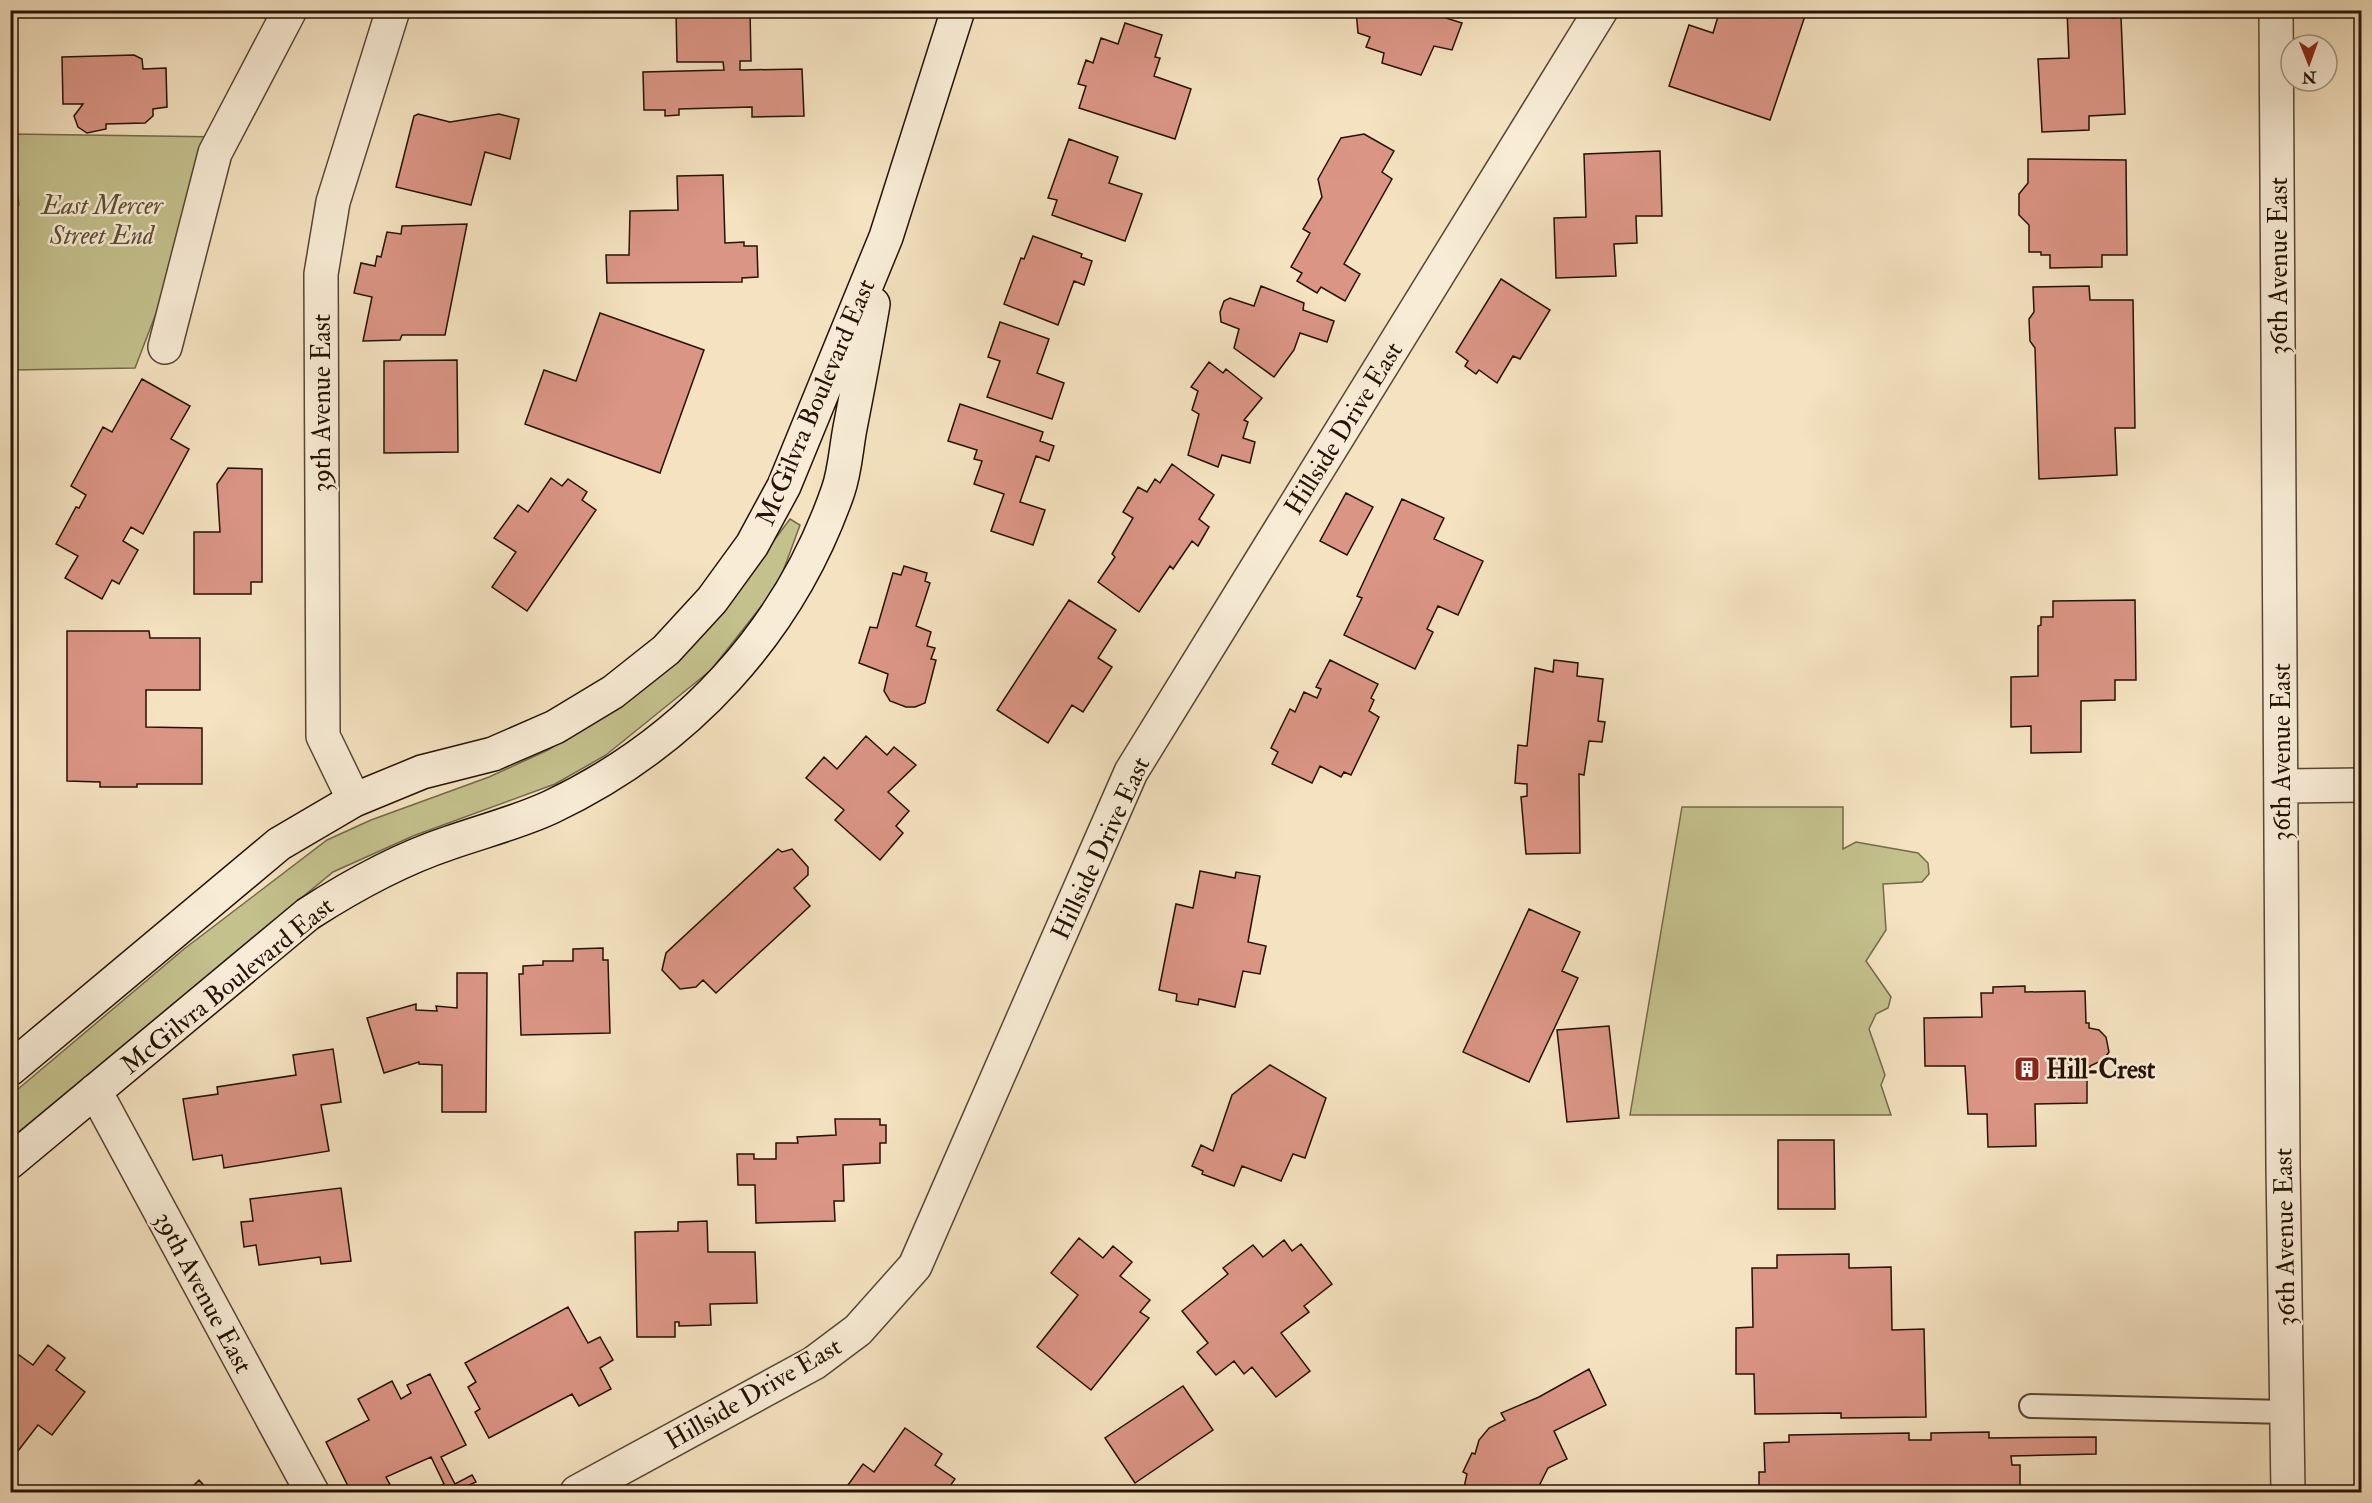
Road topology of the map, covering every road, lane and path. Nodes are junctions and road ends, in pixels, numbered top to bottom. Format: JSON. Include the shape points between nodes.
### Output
{"nodes":[{"id":1,"x":290,"y":10,"type":"edge"},
{"id":2,"x":393,"y":10,"type":"edge"},
{"id":3,"x":958,"y":10,"type":"edge"},
{"id":4,"x":1601,"y":10,"type":"edge"},
{"id":5,"x":2276,"y":10,"type":"edge"},
{"id":6,"x":886,"y":237,"type":"junction"},
{"id":7,"x":165,"y":347,"type":"dead end"},
{"id":8,"x":2361,"y":785,"type":"edge"},
{"id":9,"x":2282,"y":786,"type":"junction"},
{"id":10,"x":354,"y":800,"type":"junction"},
{"id":11,"x":10,"y":1070,"type":"edge"},
{"id":12,"x":95,"y":1091,"type":"junction"},
{"id":13,"x":10,"y":1162,"type":"edge"},
{"id":14,"x":2031,"y":1406,"type":"dead end"},
{"id":15,"x":2287,"y":1412,"type":"junction"},
{"id":16,"x":312,"y":1492,"type":"edge"},
{"id":17,"x":577,"y":1492,"type":"edge"},
{"id":18,"x":2288,"y":1492,"type":"edge"}],
"edges":[{"from":1,"to":7,"type":"street","via":[[215,153]]},
{"from":2,"to":10,"type":"street","name":"39th Avenue East","via":[[333,202],[321,274],[323,736]]},
{"from":3,"to":6,"type":"street","name":"McGilvra Boulevard East"},
{"from":4,"to":17,"type":"street","name":"Hillside Drive East","via":[[1131,772],[915,1266],[858,1330],[814,1363]]},
{"from":5,"to":9,"type":"street","name":"36th Avenue East"},
{"from":6,"to":10,"type":"street","name":"McGilvra Boulevard East","via":[[784,486],[752,545],[712,600],[666,650],[613,692],[555,727],[493,754],[422,772]]},
{"from":6,"to":12,"type":"street","name":"McGilvra Boulevard East","via":[[839,488],[794,589],[763,636],[728,678],[689,718],[646,753],[599,782],[550,808],[399,862],[308,914]]},
{"from":8,"to":9,"type":"street"},
{"from":9,"to":15,"type":"street","name":"36th Avenue East"},
{"from":10,"to":11,"type":"street","name":"McGilvra Boulevard East","via":[[279,844]]},
{"from":12,"to":13,"type":"street","name":"McGilvra Boulevard East"},
{"from":12,"to":16,"type":"street","name":"39th Avenue East"},
{"from":14,"to":15,"type":"lane"},
{"from":15,"to":18,"type":"street","name":"36th Avenue East"}]}
